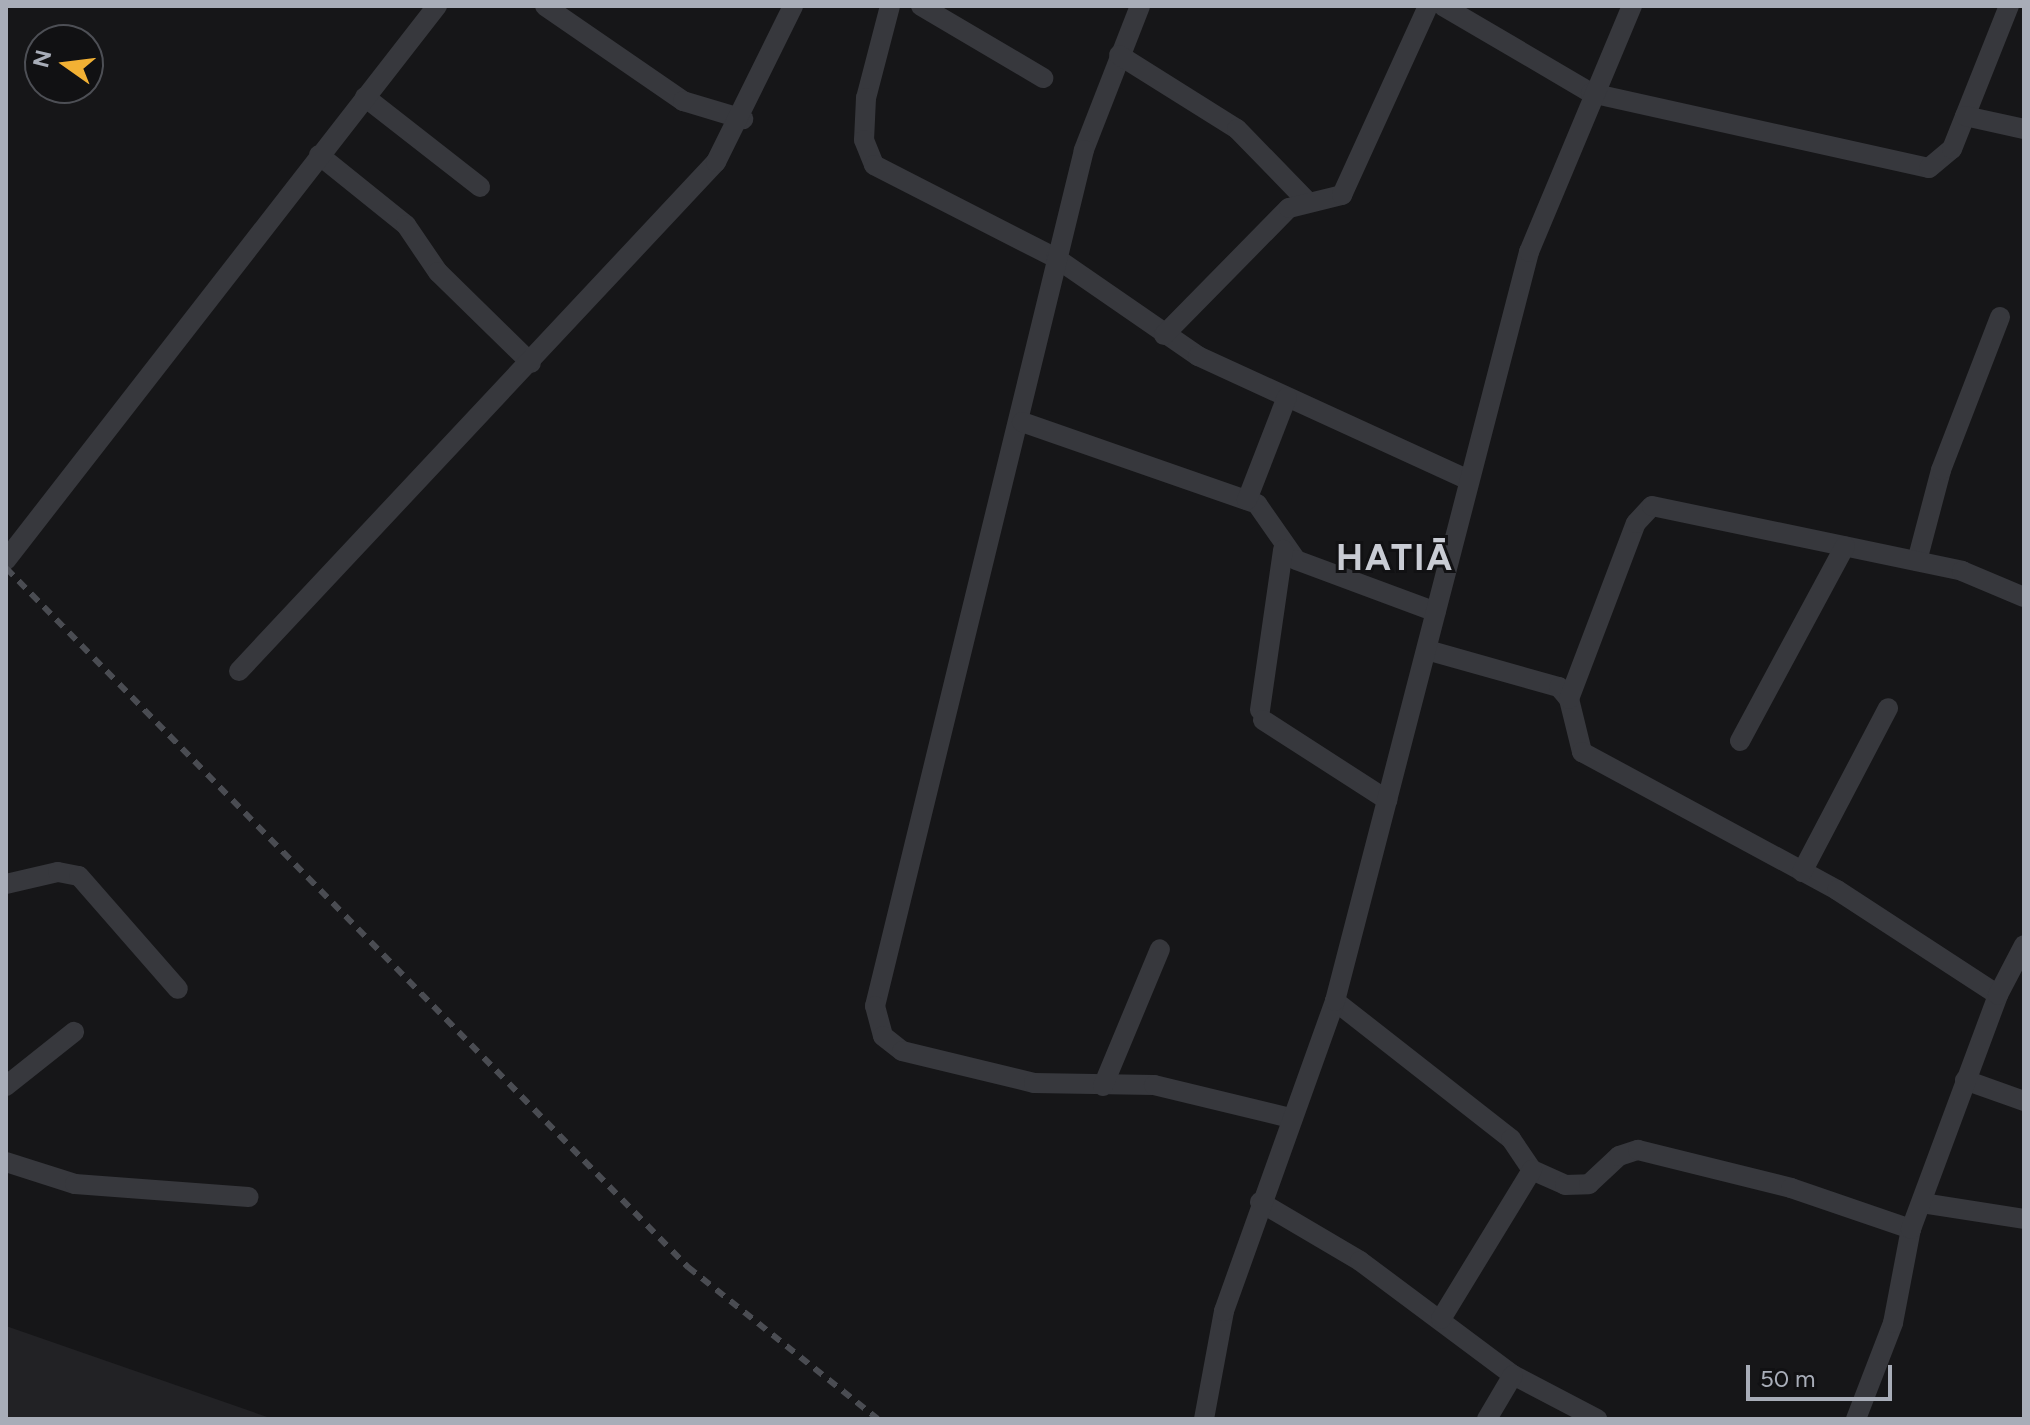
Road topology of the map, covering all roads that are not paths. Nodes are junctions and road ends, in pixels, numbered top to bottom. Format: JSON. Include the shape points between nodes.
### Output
{"nodes":[{"id":1,"x":437,"y":6,"type":"edge"},
{"id":2,"x":545,"y":6,"type":"edge"},
{"id":3,"x":793,"y":6,"type":"edge"},
{"id":4,"x":890,"y":6,"type":"edge"},
{"id":5,"x":921,"y":6,"type":"edge"},
{"id":6,"x":1140,"y":6,"type":"edge"},
{"id":7,"x":1428,"y":6,"type":"edge"},
{"id":8,"x":1443,"y":6,"type":"edge"},
{"id":9,"x":1632,"y":6,"type":"edge"},
{"id":10,"x":2009,"y":6,"type":"edge"},
{"id":11,"x":1119,"y":55,"type":"junction"},
{"id":12,"x":1043,"y":78,"type":"dead end"},
{"id":13,"x":1591,"y":93,"type":"junction"},
{"id":14,"x":365,"y":97,"type":"junction"},
{"id":15,"x":1965,"y":116,"type":"junction"},
{"id":16,"x":743,"y":119,"type":"junction"},
{"id":17,"x":2024,"y":129,"type":"edge"},
{"id":18,"x":319,"y":155,"type":"junction"},
{"id":19,"x":480,"y":187,"type":"dead end"},
{"id":20,"x":1306,"y":200,"type":"junction"},
{"id":21,"x":1056,"y":258,"type":"junction"},
{"id":22,"x":2000,"y":317,"type":"dead end"},
{"id":23,"x":1164,"y":335,"type":"junction"},
{"id":24,"x":531,"y":363,"type":"junction"},
{"id":25,"x":1287,"y":397,"type":"junction"},
{"id":26,"x":1022,"y":422,"type":"junction"},
{"id":27,"x":1469,"y":480,"type":"junction"},
{"id":28,"x":1247,"y":500,"type":"junction"},
{"id":29,"x":1845,"y":546,"type":"junction"},
{"id":30,"x":1283,"y":550,"type":"junction"},
{"id":31,"x":6,"y":560,"type":"edge"},
{"id":32,"x":1917,"y":561,"type":"junction"},
{"id":33,"x":2024,"y":597,"type":"edge"},
{"id":34,"x":1436,"y":612,"type":"junction"},
{"id":35,"x":1427,"y":650,"type":"junction"},
{"id":36,"x":239,"y":671,"type":"dead end"},
{"id":37,"x":1569,"y":699,"type":"junction"},
{"id":38,"x":1888,"y":708,"type":"dead end"},
{"id":39,"x":1740,"y":741,"type":"dead end"},
{"id":40,"x":1387,"y":800,"type":"junction"},
{"id":41,"x":1802,"y":872,"type":"junction"},
{"id":42,"x":6,"y":884,"type":"edge"},
{"id":43,"x":2024,"y":945,"type":"edge"},
{"id":44,"x":1160,"y":949,"type":"dead end"},
{"id":45,"x":178,"y":989,"type":"dead end"},
{"id":46,"x":1998,"y":995,"type":"junction"},
{"id":47,"x":1335,"y":1001,"type":"junction"},
{"id":48,"x":74,"y":1032,"type":"dead end"},
{"id":49,"x":1965,"y":1080,"type":"junction"},
{"id":50,"x":6,"y":1086,"type":"edge"},
{"id":51,"x":1103,"y":1086,"type":"junction"},
{"id":52,"x":2024,"y":1101,"type":"edge"},
{"id":53,"x":1290,"y":1118,"type":"junction"},
{"id":54,"x":6,"y":1162,"type":"edge"},
{"id":55,"x":1532,"y":1170,"type":"junction"},
{"id":56,"x":249,"y":1197,"type":"dead end"},
{"id":57,"x":1260,"y":1202,"type":"junction"},
{"id":58,"x":1922,"y":1203,"type":"junction"},
{"id":59,"x":2024,"y":1219,"type":"edge"},
{"id":60,"x":1911,"y":1229,"type":"junction"},
{"id":61,"x":1441,"y":1319,"type":"junction"},
{"id":62,"x":1513,"y":1375,"type":"junction"},
{"id":63,"x":1204,"y":1419,"type":"edge"},
{"id":64,"x":1487,"y":1419,"type":"edge"},
{"id":65,"x":1597,"y":1419,"type":"edge"},
{"id":66,"x":1856,"y":1419,"type":"edge"}],
"edges":[{"from":1,"to":14,"type":"street"},
{"from":2,"to":16,"type":"street","via":[[683,101]]},
{"from":3,"to":16,"type":"street"},
{"from":4,"to":21,"type":"street","via":[[866,98],[868,158]]},
{"from":5,"to":12,"type":"street"},
{"from":6,"to":11,"type":"street"},
{"from":7,"to":20,"type":"street","via":[[1355,178],[1334,199]]},
{"from":8,"to":13,"type":"street"},
{"from":9,"to":13,"type":"street"},
{"from":10,"to":15,"type":"street"},
{"from":11,"to":20,"type":"street","via":[[1237,129]]},
{"from":11,"to":21,"type":"street"},
{"from":13,"to":15,"type":"street","via":[[1929,168],[1952,149]]},
{"from":13,"to":27,"type":"street","via":[[1529,252]]},
{"from":14,"to":18,"type":"street"},
{"from":14,"to":19,"type":"street"},
{"from":15,"to":17,"type":"street"},
{"from":16,"to":24,"type":"street","via":[[716,162]]},
{"from":18,"to":24,"type":"street","via":[[406,225],[438,272]]},
{"from":18,"to":31,"type":"street"},
{"from":20,"to":23,"type":"street","via":[[1278,216]]},
{"from":21,"to":23,"type":"street"},
{"from":21,"to":26,"type":"street"},
{"from":22,"to":32,"type":"street","via":[[1941,470]]},
{"from":23,"to":25,"type":"street"},
{"from":24,"to":36,"type":"street"},
{"from":25,"to":27,"type":"street"},
{"from":25,"to":28,"type":"street"},
{"from":26,"to":28,"type":"street"},
{"from":26,"to":51,"type":"street","via":[[875,1006],[883,1036],[902,1051],[1034,1083]]},
{"from":27,"to":34,"type":"street"},
{"from":28,"to":30,"type":"street","via":[[1267,512]]},
{"from":29,"to":32,"type":"street"},
{"from":29,"to":37,"type":"street","via":[[1660,507],[1644,510]]},
{"from":29,"to":39,"type":"street"},
{"from":30,"to":34,"type":"street"},
{"from":30,"to":40,"type":"street","via":[[1261,715]]},
{"from":32,"to":33,"type":"street"},
{"from":34,"to":35,"type":"street"},
{"from":35,"to":37,"type":"street","via":[[1546,680]]},
{"from":35,"to":40,"type":"street"},
{"from":37,"to":41,"type":"street","via":[[1582,752]]},
{"from":38,"to":41,"type":"street"},
{"from":40,"to":47,"type":"street"},
{"from":41,"to":46,"type":"street"},
{"from":42,"to":45,"type":"street","via":[[58,872],[79,876]]},
{"from":43,"to":46,"type":"street"},
{"from":44,"to":51,"type":"street"},
{"from":46,"to":49,"type":"street"},
{"from":47,"to":53,"type":"street"},
{"from":47,"to":55,"type":"street","via":[[1511,1139]]},
{"from":48,"to":50,"type":"street"},
{"from":49,"to":52,"type":"street"},
{"from":49,"to":58,"type":"street"},
{"from":51,"to":53,"type":"street","via":[[1154,1085]]},
{"from":53,"to":57,"type":"street"},
{"from":54,"to":56,"type":"street","via":[[75,1184]]},
{"from":55,"to":60,"type":"street","via":[[1578,1187],[1638,1150],[1791,1188]]},
{"from":55,"to":61,"type":"street"},
{"from":57,"to":61,"type":"street"},
{"from":57,"to":63,"type":"street","via":[[1224,1311]]},
{"from":58,"to":59,"type":"street"},
{"from":58,"to":60,"type":"street"},
{"from":60,"to":66,"type":"street","via":[[1893,1323]]},
{"from":61,"to":62,"type":"street"},
{"from":62,"to":64,"type":"street"},
{"from":62,"to":65,"type":"street"}]}
